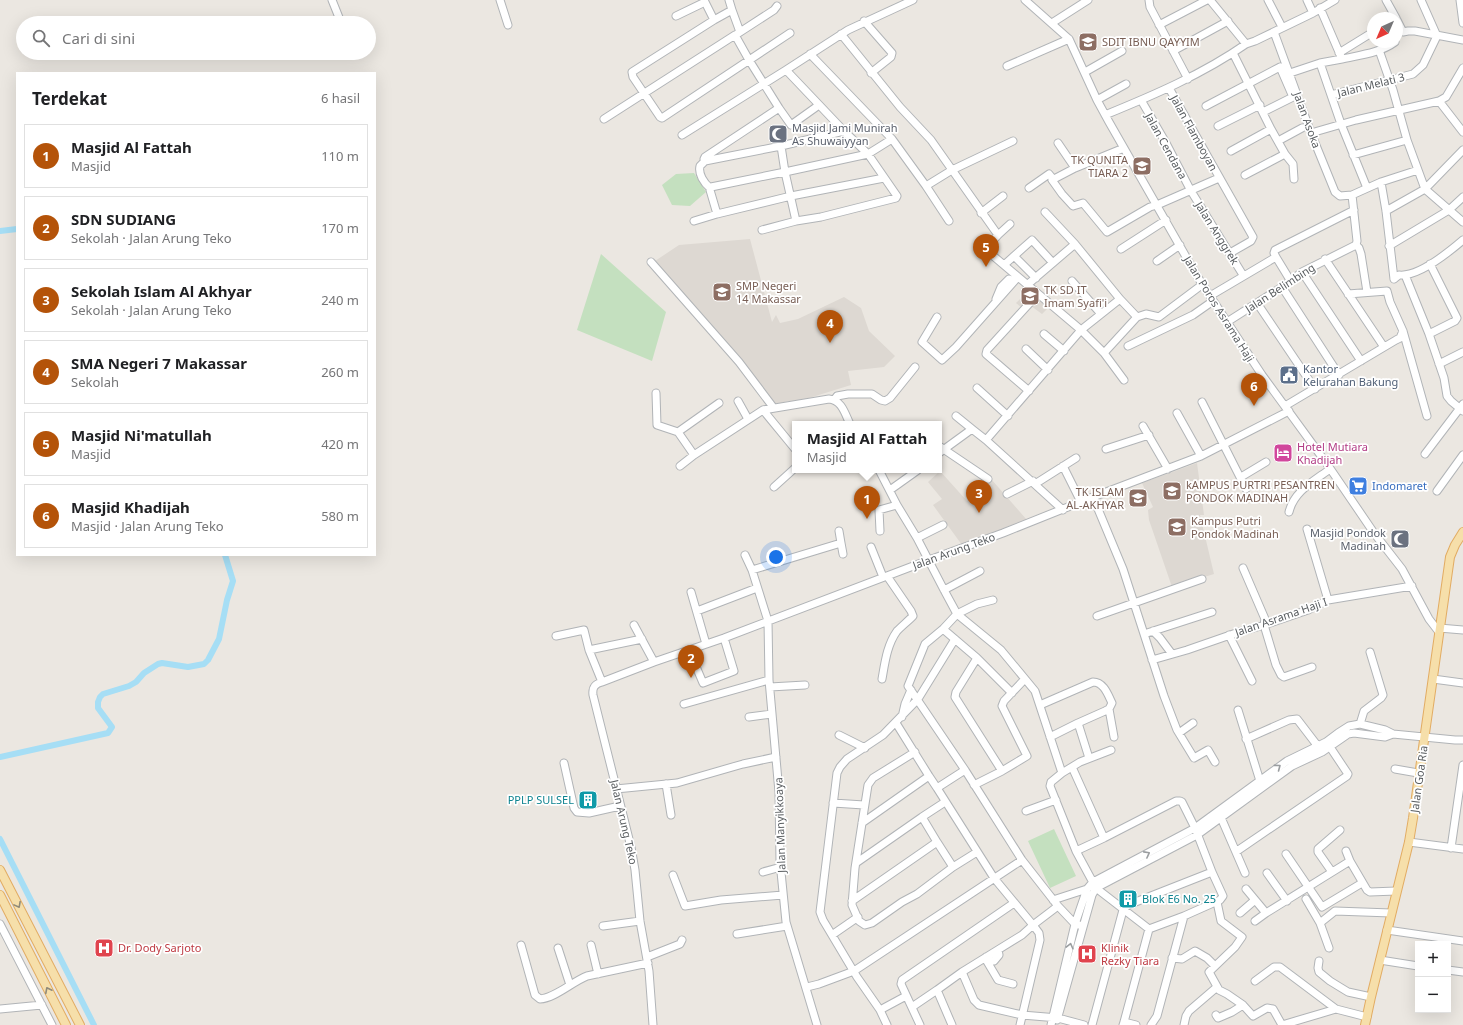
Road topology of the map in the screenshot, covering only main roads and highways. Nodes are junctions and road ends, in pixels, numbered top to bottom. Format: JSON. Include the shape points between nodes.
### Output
{"nodes":[{"id":1,"x":1463,"y":532,"type":"edge"},
{"id":2,"x":0,"y":870,"type":"edge"},
{"id":3,"x":0,"y":895,"type":"edge"},
{"id":4,"x":1366,"y":1021,"type":"edge"},
{"id":5,"x":66,"y":1025,"type":"edge"},
{"id":6,"x":80,"y":1025,"type":"edge"}],
"edges":[{"from":1,"to":4,"type":"main road","name":"Jalan Goa Ria","via":[[1450,557],[1413,818]]},
{"from":2,"to":6,"type":"main road","one_way":true},
{"from":5,"to":3,"type":"main road","one_way":true}]}
